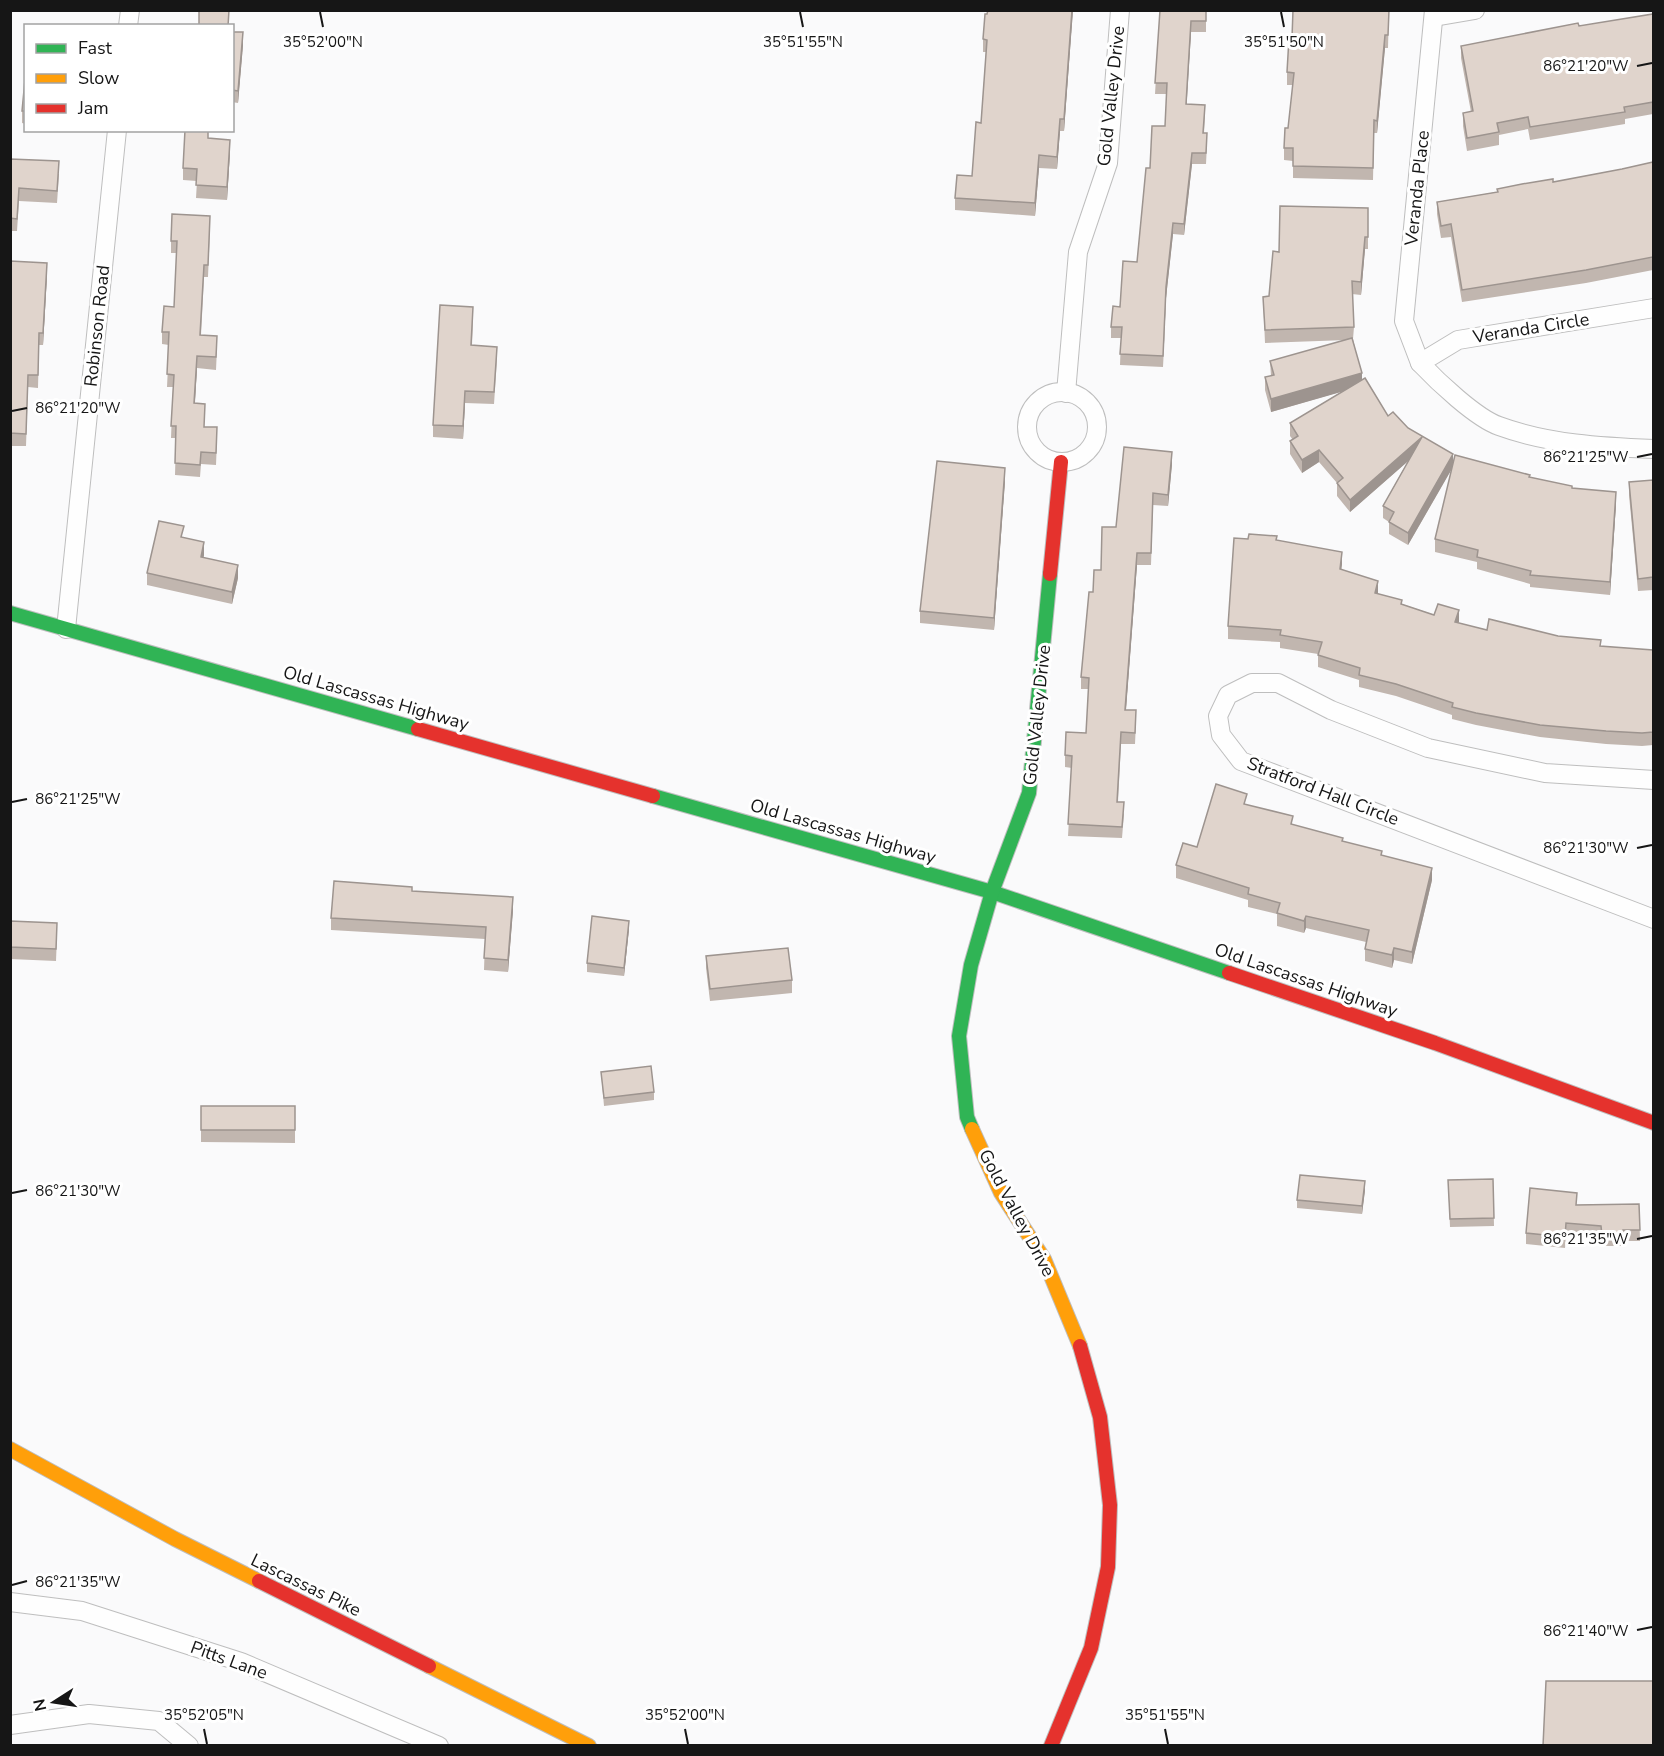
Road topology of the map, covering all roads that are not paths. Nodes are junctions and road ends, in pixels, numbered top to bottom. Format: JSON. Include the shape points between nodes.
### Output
{"nodes":[{"id":1,"x":1120,"y":10,"type":"edge"},
{"id":2,"x":1475,"y":10,"type":"edge"},
{"id":3,"x":1434,"y":14,"type":"edge"},
{"id":4,"x":117,"y":132,"type":"edge"},
{"id":5,"x":1653,"y":308,"type":"edge"},
{"id":6,"x":1420,"y":363,"type":"junction"},
{"id":7,"x":1066,"y":393,"type":"junction"},
{"id":8,"x":1653,"y":449,"type":"edge"},
{"id":9,"x":1061,"y":462,"type":"junction"},
{"id":10,"x":10,"y":613,"type":"edge"},
{"id":11,"x":66,"y":629,"type":"junction"},
{"id":12,"x":1653,"y":780,"type":"edge"},
{"id":13,"x":992,"y":892,"type":"junction"},
{"id":14,"x":1653,"y":919,"type":"edge"},
{"id":15,"x":1653,"y":1123,"type":"edge"},
{"id":16,"x":10,"y":1449,"type":"edge"},
{"id":17,"x":10,"y":1602,"type":"edge"},
{"id":18,"x":10,"y":1725,"type":"edge"},
{"id":19,"x":189,"y":1746,"type":"edge"},
{"id":20,"x":439,"y":1746,"type":"edge"},
{"id":21,"x":589,"y":1746,"type":"edge"},
{"id":22,"x":1051,"y":1746,"type":"edge"}],
"edges":[{"from":1,"to":7,"type":"street","name":"Gold Valley Drive","via":[[1108,163],[1078,252]]},
{"from":2,"to":3,"type":"street"},
{"from":3,"to":6,"type":"street","name":"Veranda Place","via":[[1404,321]]},
{"from":4,"to":11,"type":"street","name":"Robinson Road"},
{"from":5,"to":6,"type":"street","name":"Veranda Circle","via":[[1458,340]]},
{"from":6,"to":8,"type":"street","via":[[1444,388],[1497,426],[1588,447]]},
{"from":7,"to":9,"type":"street","via":[[1084,400],[1092,409],[1097,432],[1085,453],[1075,460]]},
{"from":7,"to":9,"type":"street","via":[[1046,396],[1036,404],[1027,424],[1036,449],[1050,460]]},
{"from":9,"to":13,"type":"street","name":"Gold Valley Drive","via":[[1029,793]]},
{"from":10,"to":11,"type":"street","name":"Old Lascassas Highway"},
{"from":11,"to":13,"type":"street","name":"Old Lascassas Highway"},
{"from":12,"to":14,"type":"street","name":"Stratford Hall Circle","via":[[1545,773],[1428,748],[1331,710],[1278,683],[1252,683],[1228,695],[1218,716],[1221,735],[1241,760]]},
{"from":13,"to":15,"type":"street","name":"Old Lascassas Highway","via":[[1429,1040]]},
{"from":13,"to":22,"type":"street","name":"Gold Valley Drive","via":[[971,965],[959,1036],[967,1117],[1001,1193],[1044,1260],[1077,1337],[1100,1417],[1110,1505],[1108,1567],[1096,1631]]},
{"from":16,"to":21,"type":"street","name":"Lascassas Pike","via":[[175,1539]]},
{"from":17,"to":20,"type":"street","name":"Pitts Lane","via":[[82,1611],[241,1662]]},
{"from":18,"to":19,"type":"street","via":[[89,1714],[159,1721]]}]}
